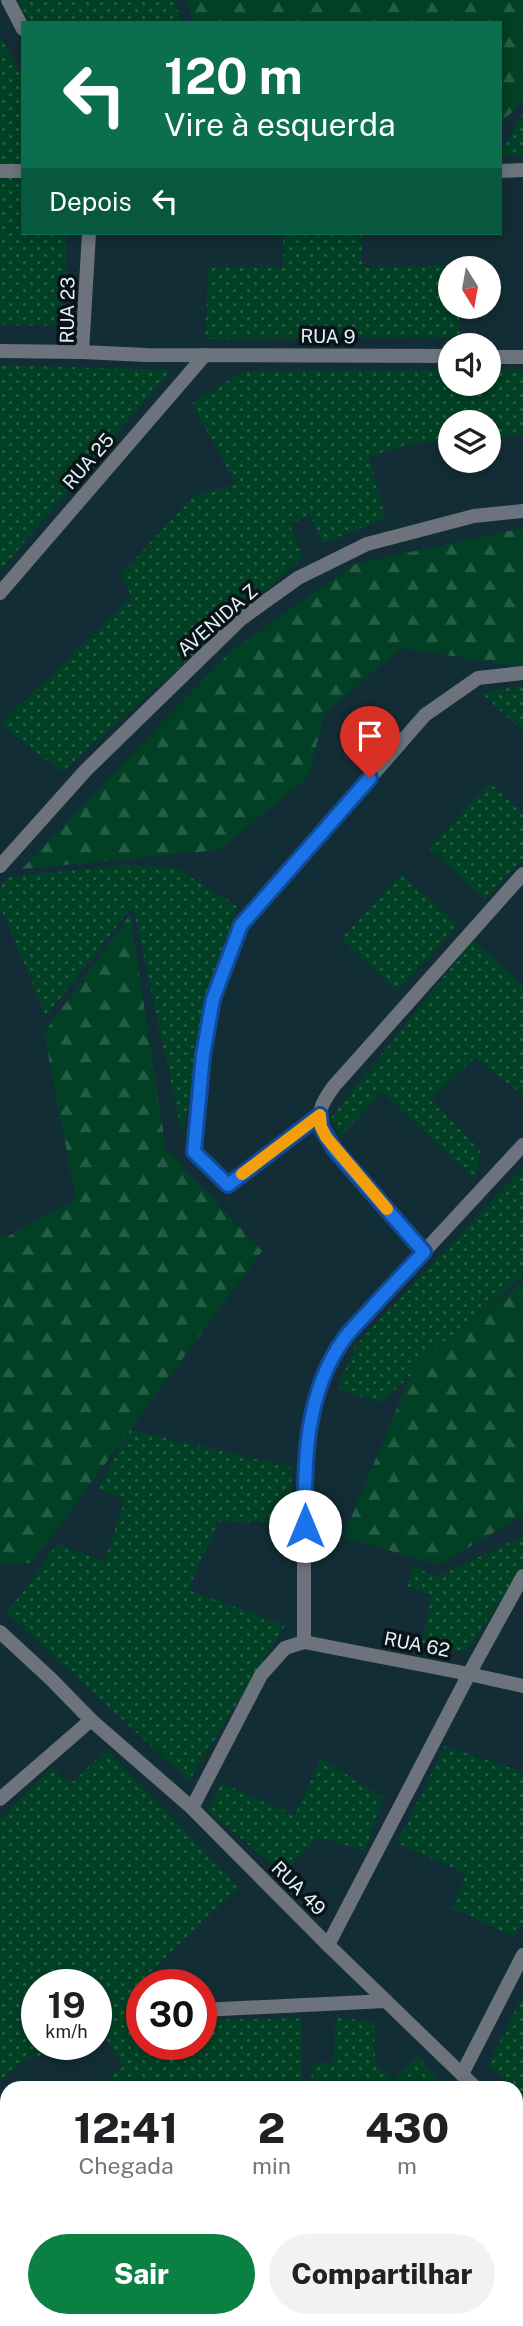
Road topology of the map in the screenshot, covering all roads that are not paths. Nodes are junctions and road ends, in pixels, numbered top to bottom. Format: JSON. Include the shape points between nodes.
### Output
{"nodes":[{"id":1,"x":8,"y":0,"type":"edge"},
{"id":2,"x":21,"y":25,"type":"edge"},
{"id":3,"x":0,"y":170,"type":"edge"},
{"id":4,"x":523,"y":170,"type":"edge"},
{"id":5,"x":21,"y":171,"type":"edge"},
{"id":6,"x":502,"y":171,"type":"edge"},
{"id":7,"x":89,"y":235,"type":"edge"},
{"id":8,"x":0,"y":351,"type":"edge"},
{"id":9,"x":82,"y":352,"type":"junction"},
{"id":10,"x":205,"y":355,"type":"junction"},
{"id":11,"x":438,"y":356,"type":"edge"},
{"id":12,"x":501,"y":357,"type":"edge"},
{"id":13,"x":523,"y":357,"type":"edge"},
{"id":14,"x":523,"y":511,"type":"edge"},
{"id":15,"x":0,"y":593,"type":"edge"},
{"id":16,"x":523,"y":673,"type":"edge"},
{"id":17,"x":0,"y":866,"type":"edge"},
{"id":18,"x":523,"y":874,"type":"edge"},
{"id":19,"x":320,"y":1115,"type":"junction"},
{"id":20,"x":523,"y":1145,"type":"edge"},
{"id":21,"x":424,"y":1252,"type":"junction"},
{"id":22,"x":523,"y":1576,"type":"edge"},
{"id":23,"x":0,"y":1632,"type":"edge"},
{"id":24,"x":304,"y":1642,"type":"junction"},
{"id":25,"x":469,"y":1674,"type":"junction"},
{"id":26,"x":523,"y":1686,"type":"edge"},
{"id":27,"x":91,"y":1720,"type":"junction"},
{"id":28,"x":0,"y":1799,"type":"edge"},
{"id":29,"x":192,"y":1808,"type":"junction"},
{"id":30,"x":328,"y":1945,"type":"junction"},
{"id":31,"x":523,"y":1955,"type":"edge"},
{"id":32,"x":386,"y":2001,"type":"junction"},
{"id":33,"x":217,"y":2009,"type":"edge"},
{"id":34,"x":462,"y":2074,"type":"junction"},
{"id":35,"x":469,"y":2081,"type":"edge"}],
"edges":[{"from":1,"to":2,"type":"street"},
{"from":3,"to":5,"type":"street"},
{"from":4,"to":6,"type":"street"},
{"from":7,"to":9,"type":"street","name":"RUA 23"},
{"from":8,"to":9,"type":"street"},
{"from":9,"to":10,"type":"street","name":"RUA 23"},
{"from":10,"to":11,"type":"street","name":"RUA 9"},
{"from":10,"to":15,"type":"street","name":"RUA 25"},
{"from":12,"to":13,"type":"street"},
{"from":14,"to":17,"type":"street","name":"AVENIDA Z","via":[[474,516],[367,544],[298,578],[241,619],[86,770]]},
{"from":16,"to":19,"type":"street","via":[[478,678],[425,715],[241,925],[213,999],[194,1152],[228,1185]]},
{"from":18,"to":19,"type":"street","via":[[334,1086],[321,1104]]},
{"from":19,"to":21,"type":"street","via":[[321,1127],[335,1150]]},
{"from":20,"to":21,"type":"street"},
{"from":21,"to":24,"type":"street","via":[[344,1338],[315,1401],[304,1480]]},
{"from":22,"to":25,"type":"street"},
{"from":23,"to":27,"type":"street","name":"RUA 49"},
{"from":24,"to":25,"type":"street","name":"RUA 62"},
{"from":24,"to":29,"type":"street","via":[[285,1648],[261,1675]]},
{"from":25,"to":26,"type":"street","name":"RUA 62"},
{"from":25,"to":30,"type":"street"},
{"from":27,"to":28,"type":"street"},
{"from":27,"to":29,"type":"street","name":"RUA 49"},
{"from":29,"to":30,"type":"street","name":"RUA 49"},
{"from":30,"to":32,"type":"street","name":"RUA 49"},
{"from":31,"to":34,"type":"street"},
{"from":32,"to":33,"type":"street"},
{"from":32,"to":34,"type":"street","name":"RUA 49"},
{"from":34,"to":35,"type":"street","name":"RUA 49"}]}
